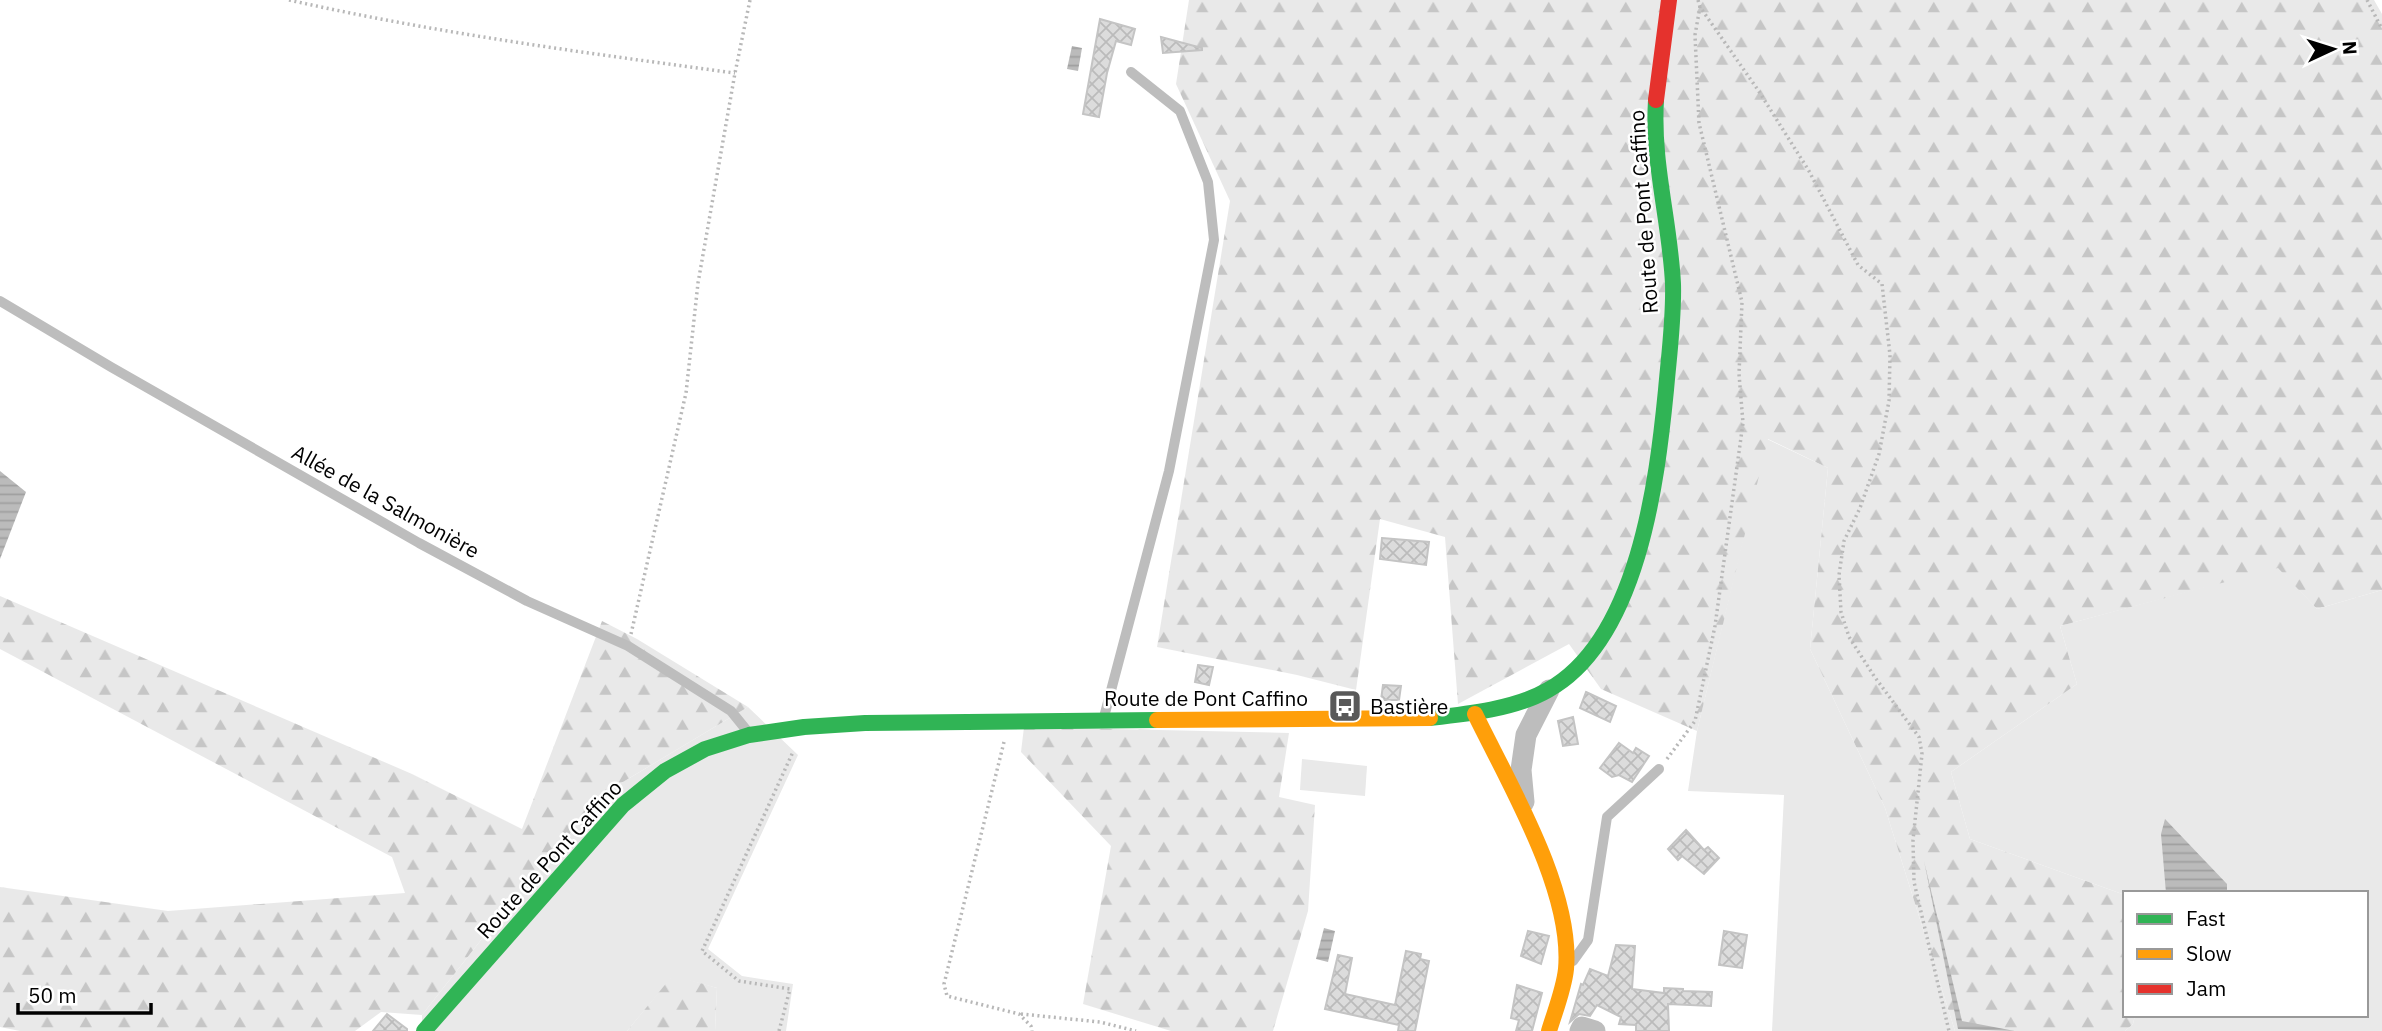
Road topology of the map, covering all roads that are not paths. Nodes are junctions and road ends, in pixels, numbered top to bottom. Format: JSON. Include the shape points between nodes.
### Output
{"nodes":[{"id":1,"x":1668,"y":0,"type":"edge"},
{"id":2,"x":1131,"y":72,"type":"dead end"},
{"id":3,"x":0,"y":301,"type":"edge"},
{"id":4,"x":1549,"y":690,"type":"junction"},
{"id":5,"x":1500,"y":709,"type":"junction"},
{"id":6,"x":1475,"y":714,"type":"junction"},
{"id":7,"x":1104,"y":719,"type":"junction"},
{"id":8,"x":749,"y":735,"type":"junction"},
{"id":9,"x":1526,"y":735,"type":"junction"},
{"id":10,"x":1659,"y":769,"type":"road end"},
{"id":11,"x":1526,"y":818,"type":"junction"},
{"id":12,"x":1566,"y":971,"type":"junction"},
{"id":13,"x":424,"y":1031,"type":"edge"},
{"id":14,"x":1549,"y":1031,"type":"edge"},
{"id":15,"x":1580,"y":1031,"type":"edge"},
{"id":16,"x":1595,"y":1031,"type":"edge"}],
"edges":[{"from":1,"to":4,"type":"street","name":"Route de Pont Caffino","via":[[1655,90],[1655,136],[1672,274],[1672,322],[1656,480],[1634,564],[1604,637]]},
{"from":2,"to":7,"type":"lane","via":[[1180,111],[1208,182],[1214,240],[1169,471]]},
{"from":3,"to":8,"type":"lane","name":"Allée de la Salmonière","via":[[419,542],[527,601],[628,646],[731,712]]},
{"from":4,"to":5,"type":"street","name":"Route de Pont Caffino"},
{"from":4,"to":9,"type":"street"},
{"from":5,"to":6,"type":"street","name":"Route de Pont Caffino"},
{"from":5,"to":9,"type":"street"},
{"from":6,"to":7,"type":"street","name":"Route de Pont Caffino","via":[[1416,719]]},
{"from":6,"to":11,"type":"street"},
{"from":7,"to":8,"type":"street","name":"Route de Pont Caffino","via":[[865,723]]},
{"from":8,"to":13,"type":"street","name":"Route de Pont Caffino","via":[[705,749],[665,771],[623,805]]},
{"from":9,"to":11,"type":"street","via":[[1521,770]]},
{"from":10,"to":12,"type":"lane","via":[[1607,817],[1588,940]]},
{"from":11,"to":12,"type":"street","via":[[1566,929]]},
{"from":12,"to":14,"type":"street"},
{"from":15,"to":16,"type":"street","via":[[1582,1027]]}]}
